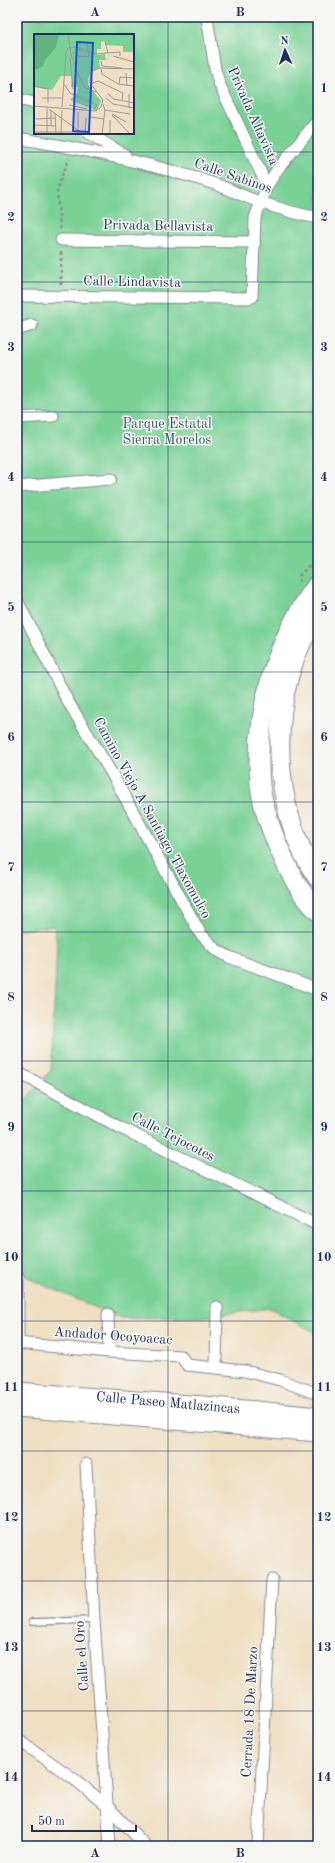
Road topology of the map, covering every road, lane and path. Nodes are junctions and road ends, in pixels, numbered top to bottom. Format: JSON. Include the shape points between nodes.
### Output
{"nodes":[{"id":1,"x":207,"y":17,"type":"edge"},
{"id":2,"x":17,"y":99,"type":"edge"},
{"id":3,"x":34,"y":103,"type":"edge"},
{"id":4,"x":318,"y":120,"type":"edge"},
{"id":5,"x":90,"y":134,"type":"edge"},
{"id":6,"x":17,"y":138,"type":"edge"},
{"id":7,"x":74,"y":147,"type":"junction"},
{"id":8,"x":138,"y":162,"type":"junction"},
{"id":9,"x":267,"y":186,"type":"junction"},
{"id":10,"x":259,"y":202,"type":"junction"},
{"id":11,"x":318,"y":218,"type":"edge"},
{"id":12,"x":61,"y":240,"type":"junction"},
{"id":13,"x":254,"y":242,"type":"junction"},
{"id":14,"x":17,"y":296,"type":"edge"},
{"id":15,"x":62,"y":296,"type":"junction"},
{"id":16,"x":247,"y":298,"type":"joint"},
{"id":17,"x":32,"y":325,"type":"dead end"},
{"id":18,"x":17,"y":330,"type":"edge"},
{"id":19,"x":53,"y":416,"type":"dead end"},
{"id":20,"x":17,"y":418,"type":"edge"},
{"id":21,"x":111,"y":479,"type":"dead end"},
{"id":22,"x":17,"y":487,"type":"edge"},
{"id":23,"x":318,"y":584,"type":"edge"},
{"id":24,"x":17,"y":600,"type":"edge"},
{"id":25,"x":318,"y":616,"type":"edge"},
{"id":26,"x":316,"y":870,"type":"edge"},
{"id":27,"x":318,"y":911,"type":"edge"},
{"id":28,"x":318,"y":990,"type":"edge"},
{"id":29,"x":17,"y":1072,"type":"edge"},
{"id":30,"x":318,"y":1225,"type":"edge"},
{"id":31,"x":18,"y":1277,"type":"edge"},
{"id":32,"x":217,"y":1307,"type":"dead end"},
{"id":33,"x":108,"y":1314,"type":"dead end"},
{"id":34,"x":18,"y":1343,"type":"edge"},
{"id":35,"x":109,"y":1352,"type":"junction"},
{"id":36,"x":216,"y":1367,"type":"junction"},
{"id":37,"x":17,"y":1392,"type":"edge"},
{"id":38,"x":318,"y":1394,"type":"edge"},
{"id":39,"x":17,"y":1407,"type":"edge"},
{"id":40,"x":318,"y":1417,"type":"edge"},
{"id":41,"x":318,"y":1432,"type":"edge"},
{"id":42,"x":86,"y":1464,"type":"dead end"},
{"id":43,"x":272,"y":1580,"type":"dead end"},
{"id":44,"x":94,"y":1620,"type":"junction"},
{"id":45,"x":32,"y":1622,"type":"dead end"},
{"id":46,"x":17,"y":1739,"type":"edge"},
{"id":47,"x":107,"y":1806,"type":"junction"},
{"id":48,"x":110,"y":1846,"type":"edge"},
{"id":49,"x":146,"y":1846,"type":"edge"},
{"id":50,"x":258,"y":1846,"type":"edge"}],
"edges":[{"from":1,"to":9,"type":"street","name":"Privada Altavista","via":[[219,83]]},
{"from":2,"to":3,"type":"street"},
{"from":4,"to":9,"type":"street","via":[[276,170]]},
{"from":5,"to":8,"type":"street"},
{"from":6,"to":7,"type":"street"},
{"from":7,"to":8,"type":"street"},
{"from":7,"to":12,"type":"path","via":[[57,192]]},
{"from":8,"to":10,"type":"street","name":"Calle Sabinos","via":[[216,184]]},
{"from":9,"to":10,"type":"street","name":"Privada Altavista"},
{"from":10,"to":11,"type":"street","name":"Calle Sabinos"},
{"from":10,"to":13,"type":"street","name":"Privada Altavista"},
{"from":12,"to":13,"type":"street","name":"Privada Bellavista"},
{"from":12,"to":15,"type":"path"},
{"from":13,"to":16,"type":"street","name":"Privada Altavista","via":[[252,294]]},
{"from":14,"to":15,"type":"street","name":"Calle Lindavista"},
{"from":15,"to":16,"type":"street","name":"Calle Lindavista"},
{"from":17,"to":18,"type":"street"},
{"from":19,"to":20,"type":"street"},
{"from":21,"to":22,"type":"street"},
{"from":23,"to":27,"type":"highway","via":[[294,620],[280,652],[265,704],[260,758],[263,802],[274,836],[299,889]]},
{"from":24,"to":28,"type":"street","name":"Camino Viejo A Santiago Tlaxomulco","via":[[67,700],[112,774],[200,933],[215,949]]},
{"from":25,"to":26,"type":"highway","via":[[301,644],[289,679],[282,712],[280,747],[282,785],[289,817],[295,834]]},
{"from":29,"to":30,"type":"street","name":"Calle Tejocotes","via":[[121,1128]]},
{"from":31,"to":34,"type":"street"},
{"from":32,"to":36,"type":"street"},
{"from":33,"to":35,"type":"street"},
{"from":34,"to":35,"type":"street","name":"Andador Ocoyoacac"},
{"from":35,"to":36,"type":"street","name":"Andador Ocoyoacac","via":[[181,1356],[187,1365]]},
{"from":36,"to":38,"type":"street","name":"Andador Ocoyoacac","via":[[260,1374]]},
{"from":37,"to":40,"type":"highway","name":"Calle Paseo Matlazincas"},
{"from":39,"to":41,"type":"highway","name":"Calle Paseo Matlazincas"},
{"from":42,"to":44,"type":"street","name":"Calle el Oro"},
{"from":43,"to":50,"type":"street","name":"Cerrada 18 De Marzo"},
{"from":44,"to":45,"type":"lane"},
{"from":44,"to":47,"type":"street","name":"Calle el Oro"},
{"from":46,"to":47,"type":"street","via":[[73,1778]]},
{"from":47,"to":48,"type":"street","name":"Calle el Oro"},
{"from":47,"to":49,"type":"street"}]}
